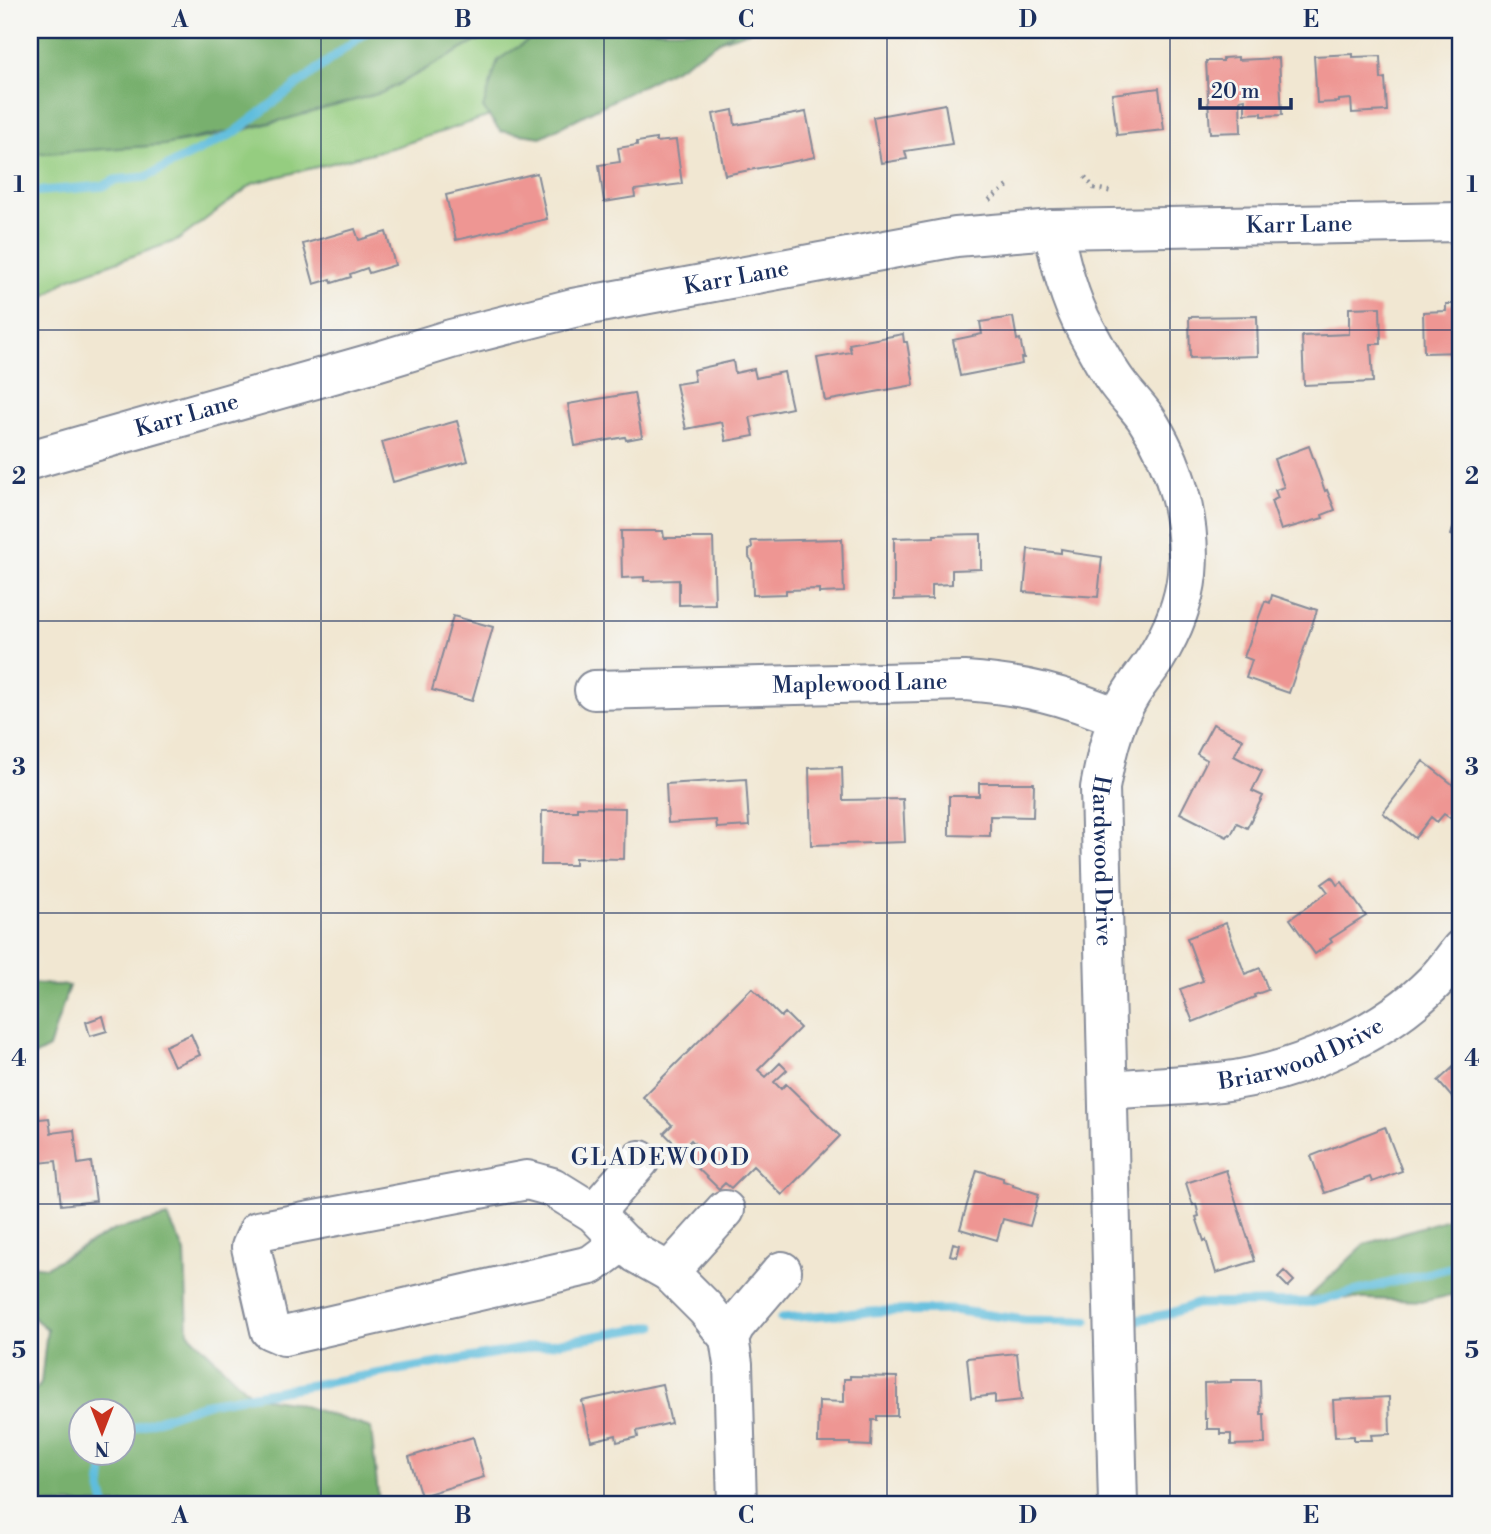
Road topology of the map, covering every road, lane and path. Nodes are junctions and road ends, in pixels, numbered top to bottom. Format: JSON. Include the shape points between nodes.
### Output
{"nodes":[{"id":1,"x":1461,"y":222,"type":"edge"},
{"id":2,"x":1053,"y":229,"type":"junction"},
{"id":3,"x":30,"y":460,"type":"edge"},
{"id":4,"x":594,"y":690,"type":"dead end"},
{"id":5,"x":1118,"y":718,"type":"junction"},
{"id":6,"x":1461,"y":949,"type":"edge"},
{"id":7,"x":1108,"y":1090,"type":"junction"},
{"id":8,"x":640,"y":1160,"type":"dead end"},
{"id":9,"x":725,"y":1210,"type":"dead end"},
{"id":10,"x":594,"y":1213,"type":"junction"},
{"id":11,"x":622,"y":1242,"type":"junction"},
{"id":12,"x":782,"y":1271,"type":"dead end"},
{"id":13,"x":669,"y":1272,"type":"junction"},
{"id":14,"x":729,"y":1339,"type":"junction"},
{"id":15,"x":737,"y":1504,"type":"edge"},
{"id":16,"x":1118,"y":1504,"type":"edge"}],
"edges":[{"from":1,"to":2,"type":"street","name":"Karr Lane"},
{"from":2,"to":3,"type":"street","name":"Karr Lane","via":[[957,237],[573,308]]},
{"from":2,"to":5,"type":"street","name":"Hardwood Drive","via":[[1084,327],[1167,456],[1188,535],[1187,573],[1174,625]]},
{"from":4,"to":5,"type":"street","name":"Maplewood Lane","via":[[965,681],[1030,688]]},
{"from":5,"to":7,"type":"street","name":"Hardwood Drive","via":[[1100,788]]},
{"from":6,"to":7,"type":"street","name":"Briarwood Drive","via":[[1434,982],[1402,1009],[1336,1048],[1286,1068],[1221,1082]]},
{"from":7,"to":16,"type":"street","name":"Hardwood Drive"},
{"from":8,"to":10,"type":"street"},
{"from":9,"to":13,"type":"street"},
{"from":10,"to":11,"type":"street"},
{"from":10,"to":11,"type":"street","via":[[552,1187],[527,1180],[258,1231],[251,1247],[270,1331],[284,1336],[591,1265]]},
{"from":11,"to":13,"type":"street"},
{"from":12,"to":14,"type":"street"},
{"from":13,"to":14,"type":"street"},
{"from":14,"to":15,"type":"street"}]}
